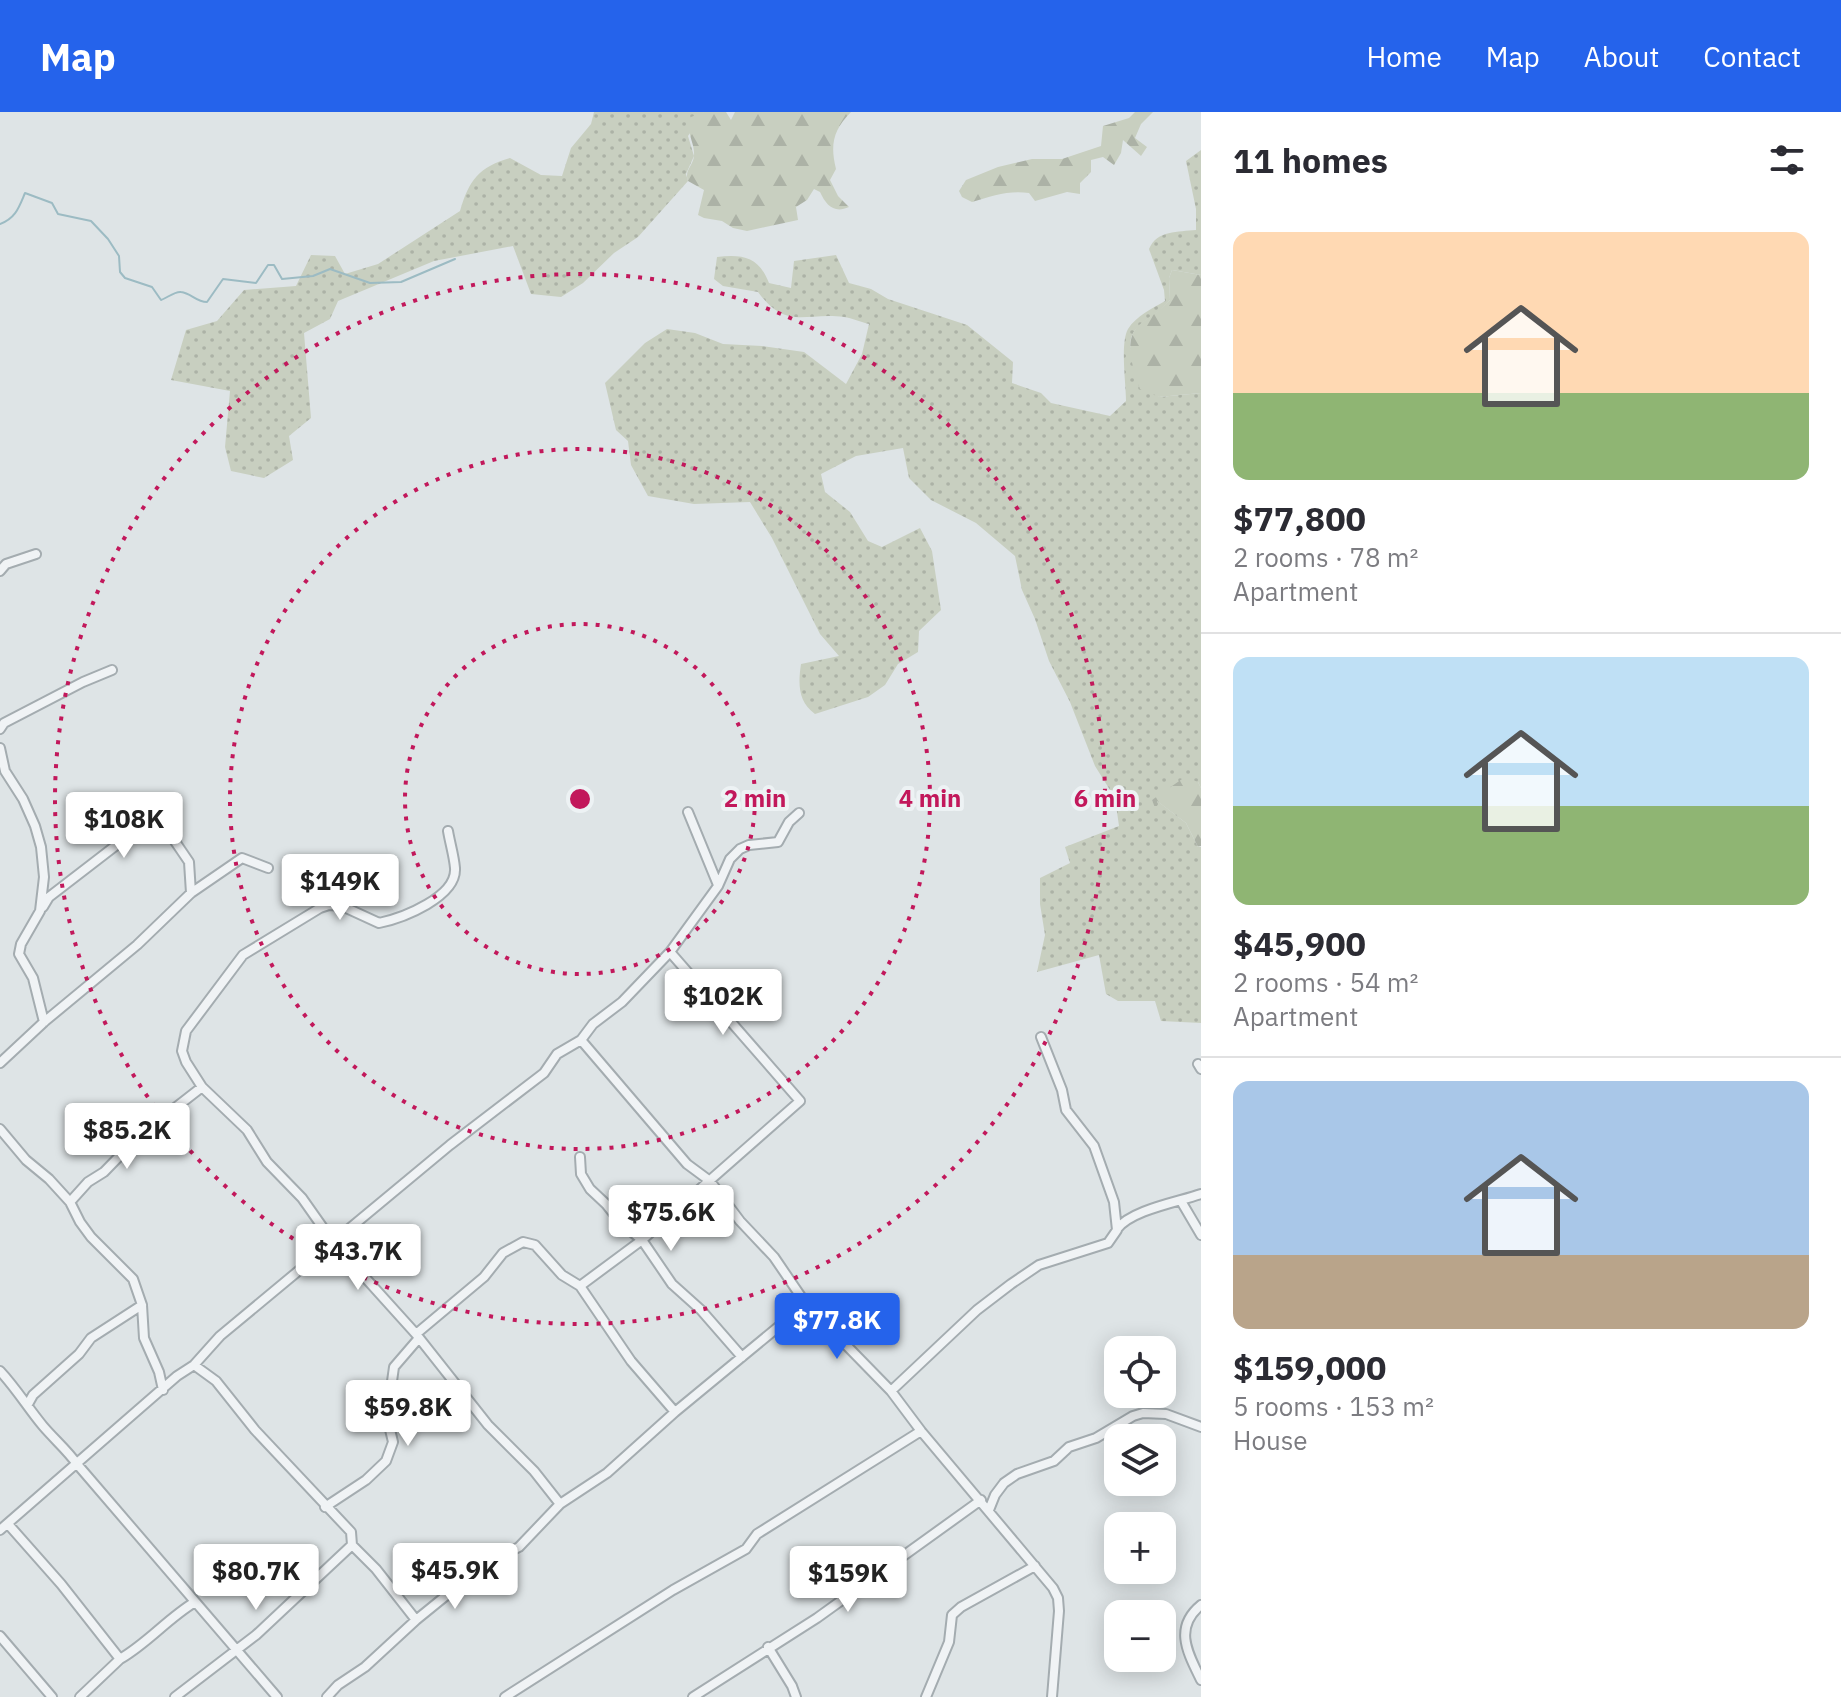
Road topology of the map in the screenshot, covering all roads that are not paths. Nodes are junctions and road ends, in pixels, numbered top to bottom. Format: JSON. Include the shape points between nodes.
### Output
{"nodes":[{"id":1,"x":36,"y":554,"type":"dead end"},
{"id":2,"x":0,"y":571,"type":"edge"},
{"id":3,"x":112,"y":670,"type":"dead end"},
{"id":4,"x":0,"y":729,"type":"edge"},
{"id":5,"x":0,"y":748,"type":"edge"},
{"id":6,"x":688,"y":812,"type":"dead end"},
{"id":7,"x":799,"y":813,"type":"dead end"},
{"id":8,"x":448,"y":831,"type":"dead end"},
{"id":9,"x":268,"y":868,"type":"dead end"},
{"id":10,"x":718,"y":886,"type":"junction"},
{"id":11,"x":191,"y":893,"type":"junction"},
{"id":12,"x":40,"y":911,"type":"junction"},
{"id":13,"x":670,"y":952,"type":"junction"},
{"id":14,"x":44,"y":1022,"type":"junction"},
{"id":15,"x":1041,"y":1037,"type":"dead end"},
{"id":16,"x":581,"y":1040,"type":"junction"},
{"id":17,"x":0,"y":1063,"type":"edge"},
{"id":18,"x":202,"y":1087,"type":"junction"},
{"id":19,"x":0,"y":1129,"type":"edge"},
{"id":20,"x":580,"y":1157,"type":"dead end"},
{"id":21,"x":710,"y":1181,"type":"junction"},
{"id":22,"x":1201,"y":1194,"type":"edge"},
{"id":23,"x":1181,"y":1201,"type":"junction"},
{"id":24,"x":70,"y":1202,"type":"junction"},
{"id":25,"x":1117,"y":1230,"type":"junction"},
{"id":26,"x":1201,"y":1235,"type":"edge"},
{"id":27,"x":642,"y":1240,"type":"junction"},
{"id":28,"x":333,"y":1242,"type":"junction"},
{"id":29,"x":580,"y":1286,"type":"junction"},
{"id":30,"x":806,"y":1304,"type":"junction"},
{"id":31,"x":142,"y":1305,"type":"junction"},
{"id":32,"x":418,"y":1336,"type":"junction"},
{"id":33,"x":742,"y":1357,"type":"junction"},
{"id":34,"x":194,"y":1365,"type":"junction"},
{"id":35,"x":0,"y":1371,"type":"edge"},
{"id":36,"x":163,"y":1390,"type":"junction"},
{"id":37,"x":891,"y":1391,"type":"junction"},
{"id":38,"x":28,"y":1404,"type":"junction"},
{"id":39,"x":675,"y":1412,"type":"junction"},
{"id":40,"x":1201,"y":1427,"type":"edge"},
{"id":41,"x":921,"y":1431,"type":"junction"},
{"id":42,"x":77,"y":1464,"type":"junction"},
{"id":43,"x":981,"y":1500,"type":"junction"},
{"id":44,"x":560,"y":1504,"type":"junction"},
{"id":45,"x":325,"y":1507,"type":"junction"},
{"id":46,"x":989,"y":1510,"type":"junction"},
{"id":47,"x":8,"y":1524,"type":"junction"},
{"id":48,"x":0,"y":1530,"type":"edge"},
{"id":49,"x":352,"y":1545,"type":"junction"},
{"id":50,"x":1035,"y":1566,"type":"junction"},
{"id":51,"x":195,"y":1602,"type":"junction"},
{"id":52,"x":1201,"y":1605,"type":"edge"},
{"id":53,"x":416,"y":1620,"type":"junction"},
{"id":54,"x":0,"y":1636,"type":"edge"},
{"id":55,"x":768,"y":1647,"type":"junction"},
{"id":56,"x":237,"y":1651,"type":"junction"},
{"id":57,"x":120,"y":1659,"type":"junction"},
{"id":58,"x":1201,"y":1680,"type":"edge"},
{"id":59,"x":52,"y":1697,"type":"edge"},
{"id":60,"x":80,"y":1697,"type":"edge"},
{"id":61,"x":175,"y":1697,"type":"edge"},
{"id":62,"x":277,"y":1697,"type":"edge"},
{"id":63,"x":327,"y":1697,"type":"edge"},
{"id":64,"x":505,"y":1697,"type":"edge"},
{"id":65,"x":693,"y":1697,"type":"edge"},
{"id":66,"x":796,"y":1697,"type":"edge"},
{"id":67,"x":926,"y":1697,"type":"edge"},
{"id":68,"x":1052,"y":1697,"type":"edge"}],
"edges":[{"from":1,"to":2,"type":"street"},
{"from":3,"to":4,"type":"street"},
{"from":5,"to":12,"type":"street","via":[[5,771],[23,799],[41,847]]},
{"from":6,"to":10,"type":"street"},
{"from":7,"to":10,"type":"street","via":[[778,842],[740,849]]},
{"from":8,"to":18,"type":"street","via":[[455,869],[452,884],[429,902],[379,923],[329,905],[243,955],[183,1039],[186,1062]]},
{"from":9,"to":11,"type":"street","via":[[242,858]]},
{"from":10,"to":13,"type":"street"},
{"from":11,"to":12,"type":"street","via":[[189,862],[172,837],[144,827],[49,897]]},
{"from":11,"to":14,"type":"street"},
{"from":12,"to":14,"type":"street","via":[[19,954],[33,978]]},
{"from":13,"to":16,"type":"street"},
{"from":13,"to":21,"type":"street","via":[[800,1101]]},
{"from":14,"to":17,"type":"street"},
{"from":15,"to":25,"type":"street","via":[[1066,1110],[1094,1146],[1114,1202]]},
{"from":16,"to":21,"type":"street","via":[[687,1164]]},
{"from":16,"to":28,"type":"street","via":[[557,1054],[544,1073]]},
{"from":18,"to":24,"type":"street","via":[[139,1136]]},
{"from":18,"to":28,"type":"street","via":[[247,1130]]},
{"from":19,"to":24,"type":"street"},
{"from":20,"to":27,"type":"street","via":[[581,1174],[590,1189]]},
{"from":21,"to":27,"type":"street"},
{"from":21,"to":30,"type":"street"},
{"from":22,"to":23,"type":"street"},
{"from":23,"to":25,"type":"street","via":[[1123,1221]]},
{"from":23,"to":26,"type":"street"},
{"from":24,"to":31,"type":"street","via":[[91,1237],[133,1279]]},
{"from":25,"to":37,"type":"street","via":[[1108,1243],[1039,1265],[1011,1284]]},
{"from":27,"to":29,"type":"street"},
{"from":27,"to":33,"type":"street","via":[[672,1284]]},
{"from":28,"to":32,"type":"street"},
{"from":28,"to":34,"type":"street","via":[[220,1336]]},
{"from":29,"to":32,"type":"street","via":[[535,1245],[523,1242],[503,1253]]},
{"from":29,"to":39,"type":"street","via":[[631,1361]]},
{"from":30,"to":33,"type":"street"},
{"from":30,"to":37,"type":"street"},
{"from":31,"to":36,"type":"street","via":[[144,1338]]},
{"from":31,"to":38,"type":"street","via":[[91,1338]]},
{"from":32,"to":44,"type":"street"},
{"from":32,"to":45,"type":"street","via":[[394,1367],[387,1417],[393,1442],[386,1461]]},
{"from":33,"to":39,"type":"street"},
{"from":34,"to":36,"type":"street"},
{"from":34,"to":45,"type":"street","via":[[216,1381]]},
{"from":35,"to":38,"type":"street"},
{"from":36,"to":42,"type":"street"},
{"from":37,"to":41,"type":"street"},
{"from":38,"to":42,"type":"street"},
{"from":39,"to":44,"type":"street","via":[[607,1473]]},
{"from":40,"to":46,"type":"street","via":[[1166,1414],[1133,1416],[1069,1447],[1054,1461],[1017,1474],[1004,1483]]},
{"from":41,"to":43,"type":"street"},
{"from":41,"to":64,"type":"street","via":[[757,1534],[746,1549]]},
{"from":42,"to":47,"type":"street"},
{"from":42,"to":51,"type":"street"},
{"from":43,"to":46,"type":"street"},
{"from":43,"to":55,"type":"street"},
{"from":44,"to":53,"type":"street","via":[[519,1547],[485,1564]]},
{"from":45,"to":49,"type":"street","via":[[351,1532]]},
{"from":46,"to":50,"type":"street"},
{"from":47,"to":48,"type":"street"},
{"from":47,"to":57,"type":"street"},
{"from":49,"to":53,"type":"street"},
{"from":49,"to":56,"type":"street"},
{"from":50,"to":67,"type":"street","via":[[952,1615],[949,1642]]},
{"from":50,"to":68,"type":"street","via":[[1058,1598]]},
{"from":51,"to":56,"type":"street"},
{"from":51,"to":57,"type":"street"},
{"from":52,"to":58,"type":"street","via":[[1186,1622],[1185,1639]]},
{"from":53,"to":63,"type":"street"},
{"from":54,"to":59,"type":"street"},
{"from":55,"to":65,"type":"street"},
{"from":55,"to":66,"type":"street"},
{"from":56,"to":61,"type":"street"},
{"from":56,"to":62,"type":"street"},
{"from":57,"to":60,"type":"street"}]}
